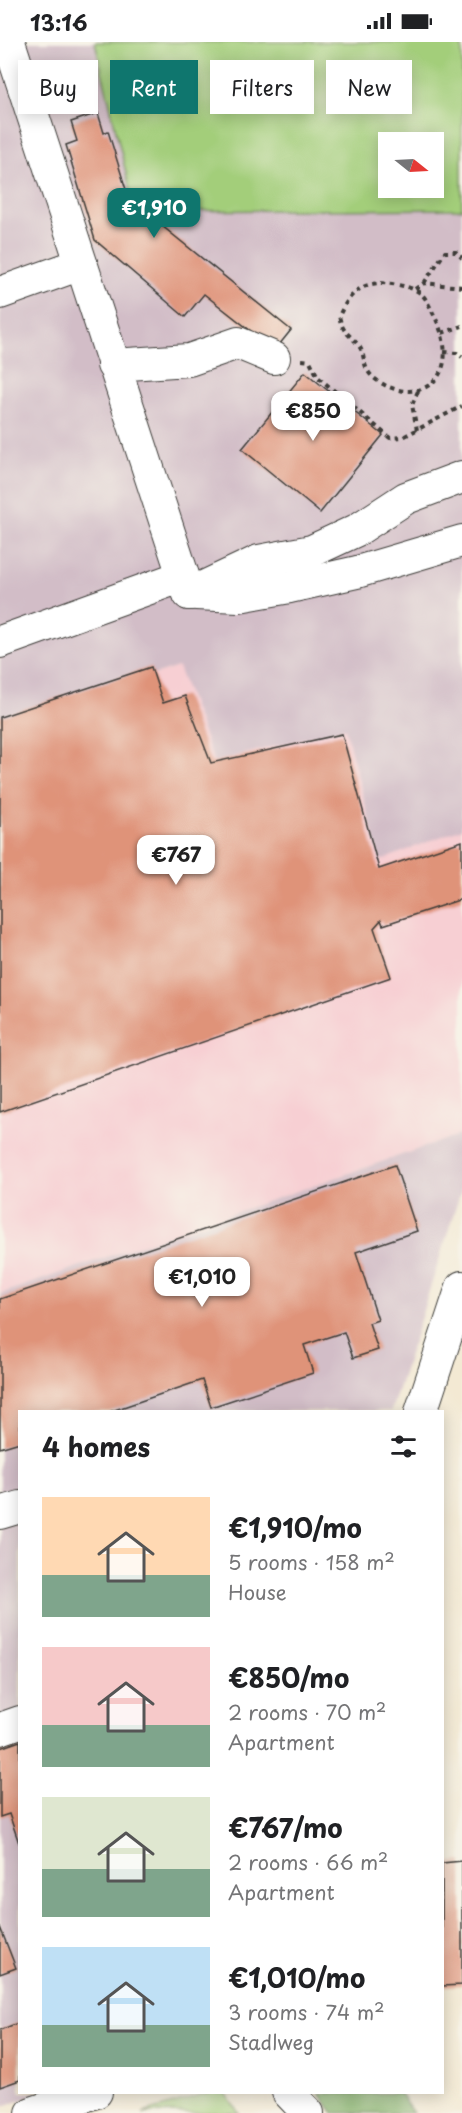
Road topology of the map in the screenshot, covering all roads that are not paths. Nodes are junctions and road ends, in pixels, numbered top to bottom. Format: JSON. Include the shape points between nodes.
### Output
{"nodes":[{"id":1,"x":9,"y":42,"type":"edge"},
{"id":2,"x":81,"y":264,"type":"junction"},
{"id":3,"x":0,"y":293,"type":"edge"},
{"id":4,"x":274,"y":358,"type":"road end"},
{"id":5,"x":113,"y":365,"type":"junction"},
{"id":6,"x":462,"y":477,"type":"edge"},
{"id":7,"x":462,"y":541,"type":"edge"},
{"id":8,"x":186,"y":585,"type":"junction"},
{"id":9,"x":0,"y":642,"type":"edge"},
{"id":10,"x":462,"y":1287,"type":"edge"},
{"id":11,"x":422,"y":1410,"type":"edge"},
{"id":12,"x":18,"y":1507,"type":"edge"},
{"id":13,"x":0,"y":1513,"type":"edge"},
{"id":14,"x":18,"y":1723,"type":"edge"},
{"id":15,"x":0,"y":1729,"type":"edge"},
{"id":16,"x":90,"y":2094,"type":"edge"},
{"id":17,"x":290,"y":2094,"type":"edge"},
{"id":18,"x":32,"y":2113,"type":"edge"},
{"id":19,"x":308,"y":2113,"type":"edge"}],
"edges":[{"from":1,"to":2,"type":"street"},
{"from":2,"to":3,"type":"street"},
{"from":2,"to":5,"type":"street"},
{"from":4,"to":5,"type":"street","via":[[238,343],[189,360]]},
{"from":5,"to":8,"type":"street"},
{"from":6,"to":8,"type":"street","via":[[406,498],[357,530],[312,551],[259,561]]},
{"from":7,"to":8,"type":"street","via":[[291,587],[239,596]]},
{"from":8,"to":9,"type":"street"},
{"from":10,"to":11,"type":"street"},
{"from":12,"to":13,"type":"street"},
{"from":14,"to":15,"type":"street"},
{"from":16,"to":18,"type":"street"},
{"from":17,"to":19,"type":"street"}]}
